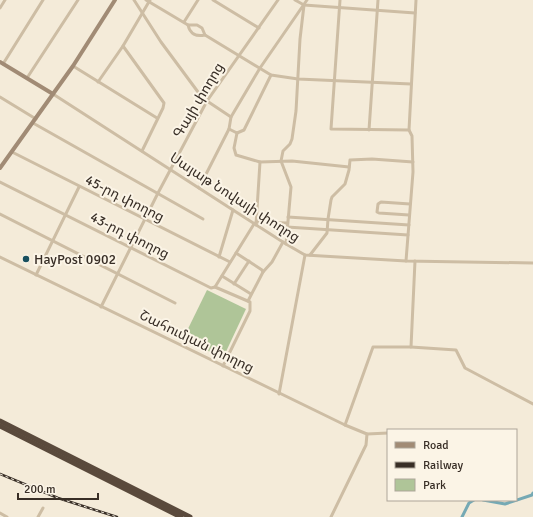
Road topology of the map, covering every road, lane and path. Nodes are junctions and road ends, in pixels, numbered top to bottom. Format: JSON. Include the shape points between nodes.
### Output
{"nodes":[{"id":1,"x":5,"y":0,"type":"edge"},
{"id":2,"x":43,"y":0,"type":"edge"},
{"id":3,"x":78,"y":0,"type":"edge"},
{"id":4,"x":115,"y":0,"type":"edge"},
{"id":5,"x":134,"y":0,"type":"edge"},
{"id":6,"x":198,"y":0,"type":"edge"},
{"id":7,"x":213,"y":0,"type":"edge"},
{"id":8,"x":278,"y":0,"type":"edge"},
{"id":9,"x":295,"y":0,"type":"edge"},
{"id":10,"x":307,"y":0,"type":"edge"},
{"id":11,"x":340,"y":0,"type":"edge"},
{"id":12,"x":378,"y":0,"type":"edge"},
{"id":13,"x":416,"y":0,"type":"edge"},
{"id":14,"x":149,"y":1,"type":"edge"},
{"id":15,"x":304,"y":5,"type":"junction"},
{"id":16,"x":0,"y":8,"type":"edge"},
{"id":17,"x":339,"y":8,"type":"junction"},
{"id":18,"x":377,"y":11,"type":"junction"},
{"id":19,"x":415,"y":13,"type":"junction"},
{"id":20,"x":142,"y":15,"type":"junction"},
{"id":21,"x":184,"y":22,"type":"junction"},
{"id":22,"x":188,"y":25,"type":"junction"},
{"id":23,"x":259,"y":28,"type":"junction"},
{"id":24,"x":205,"y":35,"type":"junction"},
{"id":25,"x":123,"y":46,"type":"junction"},
{"id":26,"x":240,"y":55,"type":"junction"},
{"id":27,"x":1,"y":63,"type":"edge"},
{"id":28,"x":73,"y":66,"type":"junction"},
{"id":29,"x":260,"y":68,"type":"junction"},
{"id":30,"x":271,"y":75,"type":"junction"},
{"id":31,"x":27,"y":78,"type":"junction"},
{"id":32,"x":298,"y":79,"type":"junction"},
{"id":33,"x":334,"y":81,"type":"junction"},
{"id":34,"x":98,"y":82,"type":"junction"},
{"id":35,"x":372,"y":82,"type":"junction"},
{"id":36,"x":411,"y":84,"type":"junction"},
{"id":37,"x":53,"y":94,"type":"junction"},
{"id":38,"x":0,"y":97,"type":"edge"},
{"id":39,"x":207,"y":101,"type":"junction"},
{"id":40,"x":232,"y":117,"type":"junction"},
{"id":41,"x":157,"y":118,"type":"junction"},
{"id":42,"x":34,"y":121,"type":"junction"},
{"id":43,"x":229,"y":129,"type":"junction"},
{"id":44,"x":369,"y":130,"type":"junction"},
{"id":45,"x":409,"y":130,"type":"junction"},
{"id":46,"x":237,"y":133,"type":"junction"},
{"id":47,"x":142,"y":151,"type":"junction"},
{"id":48,"x":12,"y":152,"type":"junction"},
{"id":49,"x":281,"y":161,"type":"junction"},
{"id":50,"x":260,"y":162,"type":"junction"},
{"id":51,"x":412,"y":162,"type":"junction"},
{"id":52,"x":349,"y":167,"type":"junction"},
{"id":53,"x":0,"y":168,"type":"edge"},
{"id":54,"x":171,"y":169,"type":"junction"},
{"id":55,"x":0,"y":182,"type":"edge"},
{"id":56,"x":79,"y":187,"type":"junction"},
{"id":57,"x":199,"y":188,"type":"junction"},
{"id":58,"x":158,"y":193,"type":"junction"},
{"id":59,"x":410,"y":204,"type":"junction"},
{"id":60,"x":233,"y":210,"type":"junction"},
{"id":61,"x":0,"y":214,"type":"edge"},
{"id":62,"x":65,"y":214,"type":"junction"},
{"id":63,"x":410,"y":215,"type":"junction"},
{"id":64,"x":288,"y":217,"type":"junction"},
{"id":65,"x":203,"y":219,"type":"dead end"},
{"id":66,"x":145,"y":220,"type":"junction"},
{"id":67,"x":328,"y":220,"type":"junction"},
{"id":68,"x":363,"y":222,"type":"junction"},
{"id":69,"x":256,"y":223,"type":"junction"},
{"id":70,"x":287,"y":225,"type":"junction"},
{"id":71,"x":409,"y":225,"type":"junction"},
{"id":72,"x":328,"y":229,"type":"junction"},
{"id":73,"x":363,"y":232,"type":"junction"},
{"id":74,"x":408,"y":234,"type":"junction"},
{"id":75,"x":52,"y":241,"type":"junction"},
{"id":76,"x":284,"y":243,"type":"junction"},
{"id":77,"x":131,"y":247,"type":"junction"},
{"id":78,"x":236,"y":253,"type":"junction"},
{"id":79,"x":305,"y":255,"type":"junction"},
{"id":80,"x":310,"y":255,"type":"junction"},
{"id":81,"x":0,"y":257,"type":"edge"},
{"id":82,"x":219,"y":257,"type":"junction"},
{"id":83,"x":249,"y":261,"type":"junction"},
{"id":84,"x":406,"y":261,"type":"junction"},
{"id":85,"x":415,"y":261,"type":"junction"},
{"id":86,"x":230,"y":262,"type":"junction"},
{"id":87,"x":533,"y":263,"type":"edge"},
{"id":88,"x":263,"y":272,"type":"junction"},
{"id":89,"x":117,"y":274,"type":"junction"},
{"id":90,"x":36,"y":275,"type":"junction"},
{"id":91,"x":222,"y":276,"type":"junction"},
{"id":92,"x":234,"y":284,"type":"junction"},
{"id":93,"x":215,"y":287,"type":"junction"},
{"id":94,"x":251,"y":294,"type":"junction"},
{"id":95,"x":249,"y":302,"type":"junction"},
{"id":96,"x":175,"y":304,"type":"dead end"},
{"id":97,"x":101,"y":307,"type":"junction"},
{"id":98,"x":411,"y":347,"type":"junction"},
{"id":99,"x":223,"y":366,"type":"junction"},
{"id":100,"x":279,"y":394,"type":"junction"},
{"id":101,"x":533,"y":404,"type":"edge"},
{"id":102,"x":0,"y":421,"type":"edge"},
{"id":103,"x":345,"y":425,"type":"junction"},
{"id":104,"x":0,"y":426,"type":"edge"},
{"id":105,"x":387,"y":433,"type":"edge"},
{"id":106,"x":367,"y":434,"type":"junction"},
{"id":107,"x":26,"y":437,"type":"junction"},
{"id":108,"x":70,"y":459,"type":"junction"},
{"id":109,"x":43,"y":508,"type":"dead end"},
{"id":110,"x":0,"y":513,"type":"edge"},
{"id":111,"x":7,"y":517,"type":"edge"},
{"id":112,"x":38,"y":517,"type":"edge"},
{"id":113,"x":181,"y":517,"type":"edge"},
{"id":114,"x":190,"y":517,"type":"edge"},
{"id":115,"x":331,"y":517,"type":"edge"}],
"edges":[{"from":1,"to":16,"type":"street"},
{"from":2,"to":27,"type":"street"},
{"from":3,"to":31,"type":"street"},
{"from":4,"to":28,"type":"main road"},
{"from":5,"to":20,"type":"street"},
{"from":6,"to":21,"type":"street"},
{"from":7,"to":23,"type":"street"},
{"from":8,"to":23,"type":"street","name":"Գայի փողոց"},
{"from":9,"to":15,"type":"street"},
{"from":10,"to":15,"type":"street"},
{"from":11,"to":17,"type":"street"},
{"from":12,"to":18,"type":"street"},
{"from":13,"to":19,"type":"street"},
{"from":14,"to":20,"type":"street"},
{"from":14,"to":21,"type":"street"},
{"from":15,"to":17,"type":"street"},
{"from":15,"to":29,"type":"street"},
{"from":15,"to":32,"type":"street"},
{"from":17,"to":18,"type":"street"},
{"from":17,"to":33,"type":"street"},
{"from":18,"to":19,"type":"street"},
{"from":18,"to":35,"type":"street"},
{"from":19,"to":36,"type":"street"},
{"from":20,"to":25,"type":"street"},
{"from":20,"to":39,"type":"street"},
{"from":21,"to":22,"type":"street"},
{"from":22,"to":24,"type":"street","via":[[197,25],[202,28]]},
{"from":22,"to":24,"type":"street","via":[[191,32],[196,35]]},
{"from":23,"to":26,"type":"street","name":"Գայի փողոց"},
{"from":24,"to":26,"type":"street"},
{"from":25,"to":34,"type":"street"},
{"from":25,"to":41,"type":"street","via":[[164,103]]},
{"from":26,"to":29,"type":"street"},
{"from":26,"to":39,"type":"street","name":"Գայի փողոց"},
{"from":27,"to":31,"type":"main road","name":"Սայաթ Նովայի փողոց"},
{"from":28,"to":34,"type":"street"},
{"from":28,"to":37,"type":"main road"},
{"from":29,"to":30,"type":"street"},
{"from":29,"to":40,"type":"street"},
{"from":30,"to":32,"type":"street"},
{"from":30,"to":46,"type":"street","via":[[244,130]]},
{"from":31,"to":37,"type":"main road","name":"Սայաթ Նովայի փողոց"},
{"from":32,"to":33,"type":"street"},
{"from":32,"to":49,"type":"street","via":[[292,139],[283,151]]},
{"from":33,"to":35,"type":"street"},
{"from":33,"to":44,"type":"street","via":[[332,129]]},
{"from":34,"to":41,"type":"street"},
{"from":35,"to":36,"type":"street"},
{"from":35,"to":44,"type":"street"},
{"from":36,"to":45,"type":"street"},
{"from":37,"to":42,"type":"main road"},
{"from":37,"to":47,"type":"street","name":"Սայաթ Նովայի փողոց"},
{"from":38,"to":42,"type":"street"},
{"from":39,"to":40,"type":"street"},
{"from":39,"to":54,"type":"street","name":"Գայի փողոց"},
{"from":40,"to":43,"type":"street"},
{"from":41,"to":47,"type":"street"},
{"from":42,"to":48,"type":"main road"},
{"from":42,"to":58,"type":"street"},
{"from":43,"to":46,"type":"street"},
{"from":43,"to":57,"type":"street"},
{"from":44,"to":45,"type":"street"},
{"from":45,"to":51,"type":"street","via":[[412,136]]},
{"from":46,"to":50,"type":"street","via":[[234,148],[236,155]]},
{"from":47,"to":54,"type":"street","name":"Սայաթ Նովայի փողոց"},
{"from":48,"to":53,"type":"main road"},
{"from":48,"to":56,"type":"street","name":"45-րդ փողոց"},
{"from":49,"to":50,"type":"street"},
{"from":49,"to":52,"type":"street"},
{"from":49,"to":64,"type":"street","via":[[291,187]]},
{"from":50,"to":69,"type":"street"},
{"from":51,"to":52,"type":"street","via":[[360,159],[350,160]]},
{"from":51,"to":59,"type":"street"},
{"from":52,"to":67,"type":"street","via":[[345,184],[332,197]]},
{"from":54,"to":57,"type":"street","name":"Սայաթ Նովայի փողոց"},
{"from":54,"to":58,"type":"street","name":"Գայի փողոց"},
{"from":55,"to":62,"type":"street","name":"43-րդ փողոց"},
{"from":56,"to":62,"type":"street"},
{"from":56,"to":66,"type":"street","name":"45-րդ փողոց"},
{"from":57,"to":60,"type":"street","name":"Սայաթ Նովայի փողոց"},
{"from":58,"to":65,"type":"street"},
{"from":58,"to":66,"type":"street","name":"Գայի փողոց"},
{"from":59,"to":63,"type":"street"},
{"from":59,"to":63,"type":"street","via":[[381,202],[377,208],[379,213]]},
{"from":60,"to":69,"type":"street","name":"Սայաթ Նովայի փողոց"},
{"from":60,"to":82,"type":"street"},
{"from":61,"to":75,"type":"street"},
{"from":62,"to":75,"type":"street"},
{"from":62,"to":77,"type":"street","name":"43-րդ փողոց"},
{"from":63,"to":71,"type":"street"},
{"from":64,"to":67,"type":"street"},
{"from":64,"to":70,"type":"street"},
{"from":66,"to":77,"type":"street","name":"Գայի փողոց"},
{"from":66,"to":82,"type":"street","name":"45-րդ փողոց"},
{"from":67,"to":68,"type":"street"},
{"from":67,"to":72,"type":"street"},
{"from":68,"to":71,"type":"street"},
{"from":68,"to":73,"type":"street"},
{"from":69,"to":70,"type":"street"},
{"from":69,"to":76,"type":"street","name":"Սայաթ Նովայի փողոց"},
{"from":69,"to":78,"type":"street"},
{"from":70,"to":72,"type":"street"},
{"from":70,"to":76,"type":"street"},
{"from":71,"to":74,"type":"street"},
{"from":72,"to":73,"type":"street"},
{"from":72,"to":80,"type":"street","via":[[325,238]]},
{"from":73,"to":74,"type":"street"},
{"from":74,"to":84,"type":"street"},
{"from":75,"to":89,"type":"street"},
{"from":75,"to":90,"type":"street"},
{"from":76,"to":79,"type":"street","name":"Սայաթ Նովայի փողոց"},
{"from":76,"to":88,"type":"street"},
{"from":77,"to":89,"type":"street","name":"Գայի փողոց"},
{"from":77,"to":93,"type":"street","name":"43-րդ փողոց","via":[[211,288]]},
{"from":78,"to":83,"type":"street"},
{"from":78,"to":86,"type":"street"},
{"from":79,"to":80,"type":"street","name":"Սայաթ Նովայի փողոց"},
{"from":79,"to":100,"type":"street"},
{"from":80,"to":84,"type":"street","name":"Սայաթ Նովայի փողոց"},
{"from":81,"to":90,"type":"street","name":"Շահումյան փողոց"},
{"from":82,"to":86,"type":"street","name":"45-րդ փողոց"},
{"from":83,"to":88,"type":"street"},
{"from":83,"to":92,"type":"street"},
{"from":84,"to":85,"type":"street","name":"Սայաթ Նովայի փողոց"},
{"from":85,"to":87,"type":"street","name":"Սայաթ Նովայի փողոց"},
{"from":85,"to":98,"type":"street"},
{"from":86,"to":91,"type":"street"},
{"from":88,"to":94,"type":"street"},
{"from":89,"to":96,"type":"street"},
{"from":89,"to":97,"type":"street","name":"Գայի փողոց"},
{"from":90,"to":97,"type":"street","name":"Շահումյան փողոց"},
{"from":91,"to":92,"type":"street"},
{"from":91,"to":93,"type":"street"},
{"from":92,"to":94,"type":"street"},
{"from":93,"to":95,"type":"street","name":"43-րդ փողոց"},
{"from":94,"to":95,"type":"street"},
{"from":95,"to":99,"type":"street","via":[[250,310]]},
{"from":97,"to":99,"type":"street","name":"Շահումյան փողոց"},
{"from":98,"to":101,"type":"street","via":[[456,350],[465,368]]},
{"from":98,"to":103,"type":"street","via":[[373,347]]},
{"from":99,"to":100,"type":"street","name":"Շահումյան փողոց"},
{"from":100,"to":103,"type":"street","name":"Շահումյան փողոց"},
{"from":102,"to":107,"type":"highway"},
{"from":103,"to":106,"type":"street","name":"Շահումյան փողոց"},
{"from":104,"to":107,"type":"highway"},
{"from":105,"to":106,"type":"street","name":"Շահումյան փողոց"},
{"from":106,"to":115,"type":"street","via":[[366,445]]},
{"from":107,"to":108,"type":"highway"},
{"from":108,"to":113,"type":"highway"},
{"from":108,"to":114,"type":"highway"},
{"from":109,"to":112,"type":"street"},
{"from":110,"to":111,"type":"street"}]}
